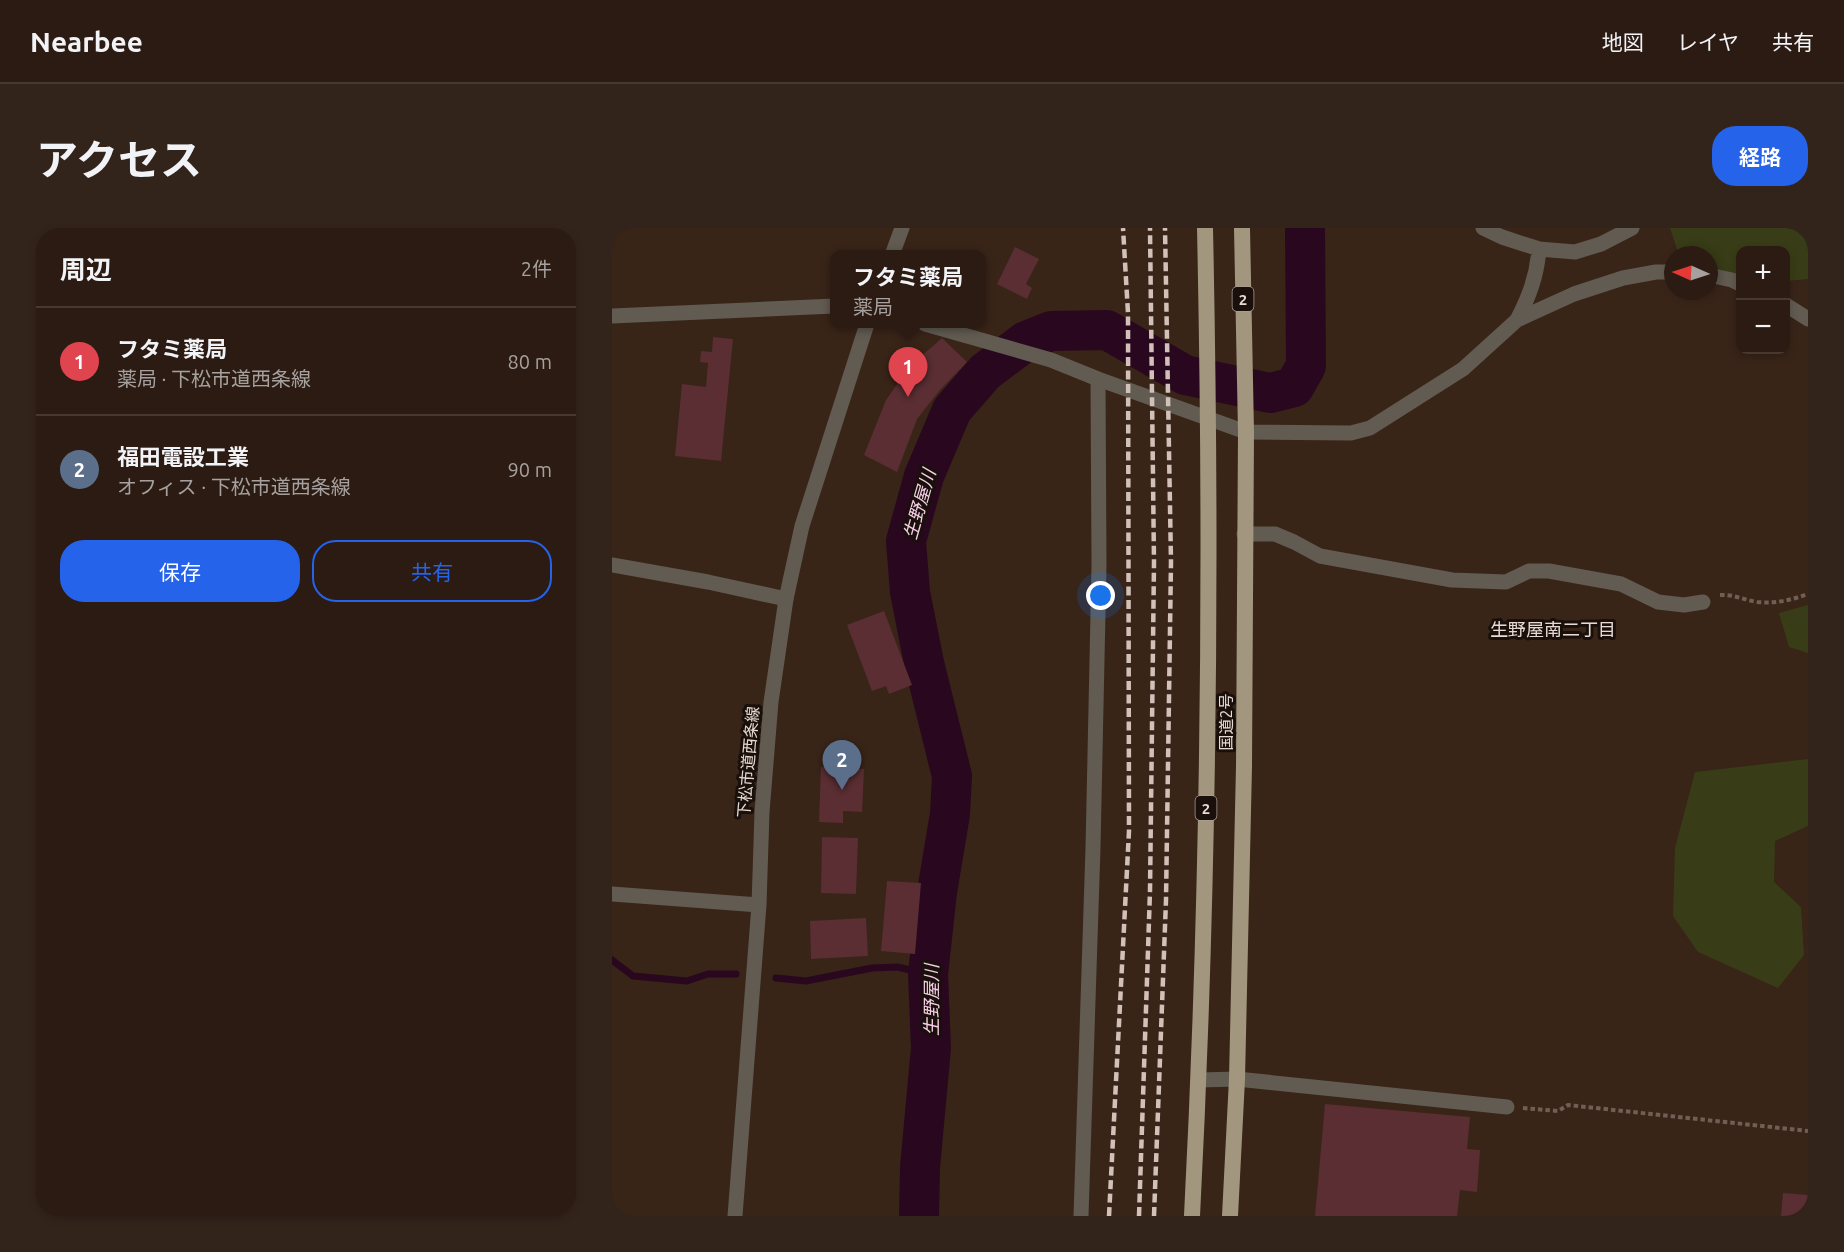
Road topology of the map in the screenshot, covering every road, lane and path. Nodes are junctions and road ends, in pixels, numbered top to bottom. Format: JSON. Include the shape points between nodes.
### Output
{"nodes":[{"id":1,"x":902,"y":228,"type":"edge"},
{"id":2,"x":1205,"y":228,"type":"edge"},
{"id":3,"x":1242,"y":228,"type":"edge"},
{"id":4,"x":1483,"y":228,"type":"edge"},
{"id":5,"x":1632,"y":228,"type":"edge"},
{"id":6,"x":1539,"y":249,"type":"junction"},
{"id":7,"x":894,"y":250,"type":"edge"},
{"id":8,"x":1664,"y":272,"type":"edge"},
{"id":9,"x":1718,"y":278,"type":"edge"},
{"id":10,"x":1736,"y":282,"type":"edge"},
{"id":11,"x":830,"y":306,"type":"edge"},
{"id":12,"x":1790,"y":308,"type":"edge"},
{"id":13,"x":612,"y":316,"type":"edge"},
{"id":14,"x":1808,"y":319,"type":"edge"},
{"id":15,"x":1517,"y":320,"type":"junction"},
{"id":16,"x":866,"y":328,"type":"edge"},
{"id":17,"x":940,"y":328,"type":"edge"},
{"id":18,"x":1098,"y":379,"type":"junction"},
{"id":19,"x":1208,"y":418,"type":"junction"},
{"id":20,"x":1246,"y":432,"type":"junction"},
{"id":21,"x":1245,"y":534,"type":"junction"},
{"id":22,"x":612,"y":565,"type":"edge"},
{"id":23,"x":1808,"y":594,"type":"edge"},
{"id":24,"x":786,"y":599,"type":"junction"},
{"id":25,"x":1703,"y":602,"type":"joint"},
{"id":26,"x":612,"y":894,"type":"edge"},
{"id":27,"x":759,"y":905,"type":"junction"},
{"id":28,"x":1237,"y":1079,"type":"junction"},
{"id":29,"x":1199,"y":1080,"type":"junction"},
{"id":30,"x":1507,"y":1107,"type":"joint"},
{"id":31,"x":1808,"y":1131,"type":"edge"},
{"id":32,"x":735,"y":1216,"type":"edge"},
{"id":33,"x":1081,"y":1216,"type":"edge"},
{"id":34,"x":1192,"y":1216,"type":"edge"},
{"id":35,"x":1230,"y":1216,"type":"edge"}],
"edges":[{"from":1,"to":7,"type":"street"},
{"from":2,"to":19,"type":"highway","name":"国道2号","number":"2"},
{"from":3,"to":20,"type":"highway","name":"国道2号","number":"2"},
{"from":4,"to":6,"type":"street"},
{"from":5,"to":6,"type":"street","via":[[1602,244],[1575,252]]},
{"from":6,"to":15,"type":"street","via":[[1531,291]]},
{"from":8,"to":15,"type":"street","via":[[1623,278],[1574,294]]},
{"from":9,"to":10,"type":"street"},
{"from":11,"to":13,"type":"street"},
{"from":12,"to":14,"type":"street"},
{"from":15,"to":20,"type":"street","via":[[1463,369],[1370,429],[1351,433]]},
{"from":16,"to":24,"type":"street","name":"下松市道西条線","via":[[802,526]]},
{"from":17,"to":18,"type":"street","via":[[1051,360]]},
{"from":18,"to":19,"type":"street"},
{"from":18,"to":33,"type":"street","via":[[1099,578]]},
{"from":19,"to":20,"type":"street"},
{"from":19,"to":29,"type":"highway","name":"国道2号","number":"2","via":[[1207,763]]},
{"from":20,"to":21,"type":"highway","name":"国道2号","number":"2"},
{"from":21,"to":25,"type":"street","via":[[1275,534],[1320,556],[1452,580],[1506,582],[1530,571],[1549,571],[1621,584],[1658,602]]},
{"from":21,"to":28,"type":"highway","name":"国道2号","number":"2"},
{"from":22,"to":24,"type":"street"},
{"from":23,"to":25,"type":"path","via":[[1776,603],[1730,595]]},
{"from":24,"to":27,"type":"street","name":"下松市道西条線","via":[[770,713]]},
{"from":26,"to":27,"type":"street"},
{"from":27,"to":32,"type":"street","name":"下松市道西条線"},
{"from":28,"to":29,"type":"street"},
{"from":28,"to":30,"type":"street"},
{"from":28,"to":35,"type":"highway","name":"国道2号","number":"2"},
{"from":29,"to":34,"type":"highway","name":"国道2号","number":"2"},
{"from":30,"to":31,"type":"path","via":[[1558,1111],[1568,1106]]}]}
